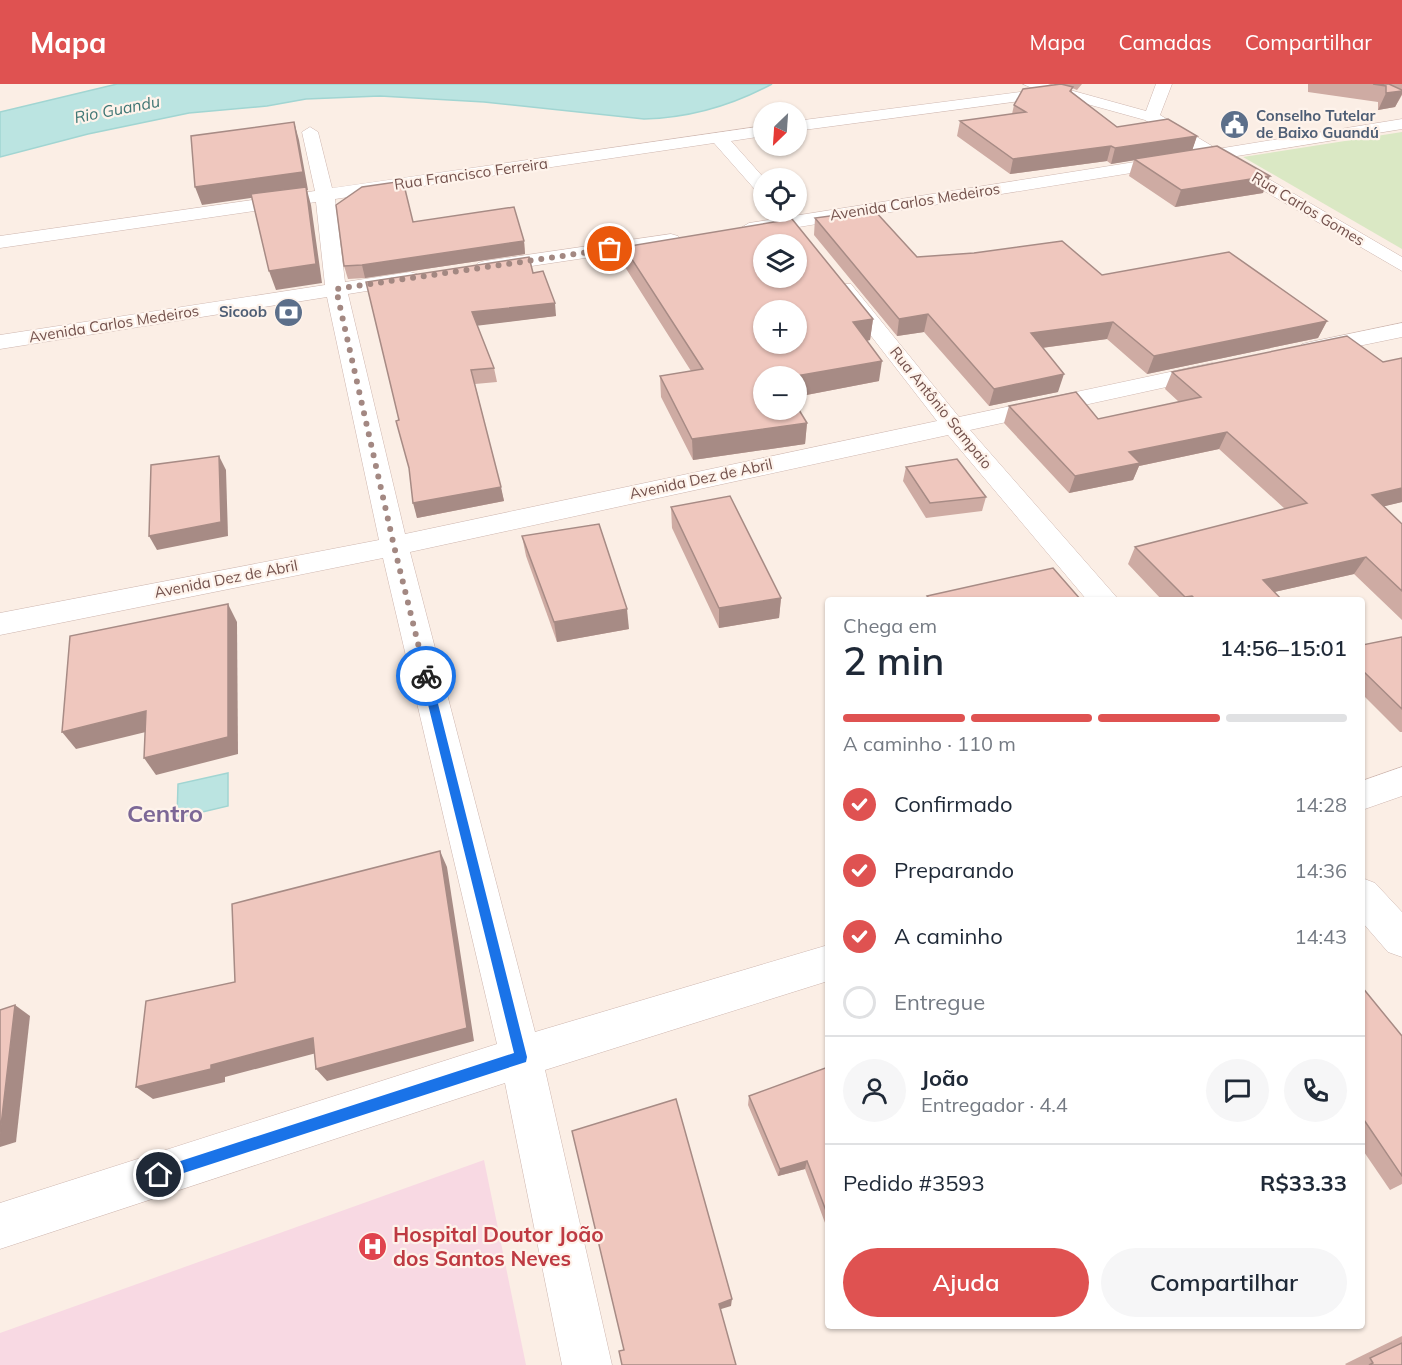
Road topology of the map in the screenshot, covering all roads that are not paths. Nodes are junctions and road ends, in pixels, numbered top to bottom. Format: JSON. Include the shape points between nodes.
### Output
{"nodes":[{"id":1,"x":1031,"y":84,"type":"edge"},
{"id":2,"x":1164,"y":84,"type":"edge"},
{"id":3,"x":1057,"y":92,"type":"junction"},
{"id":4,"x":1151,"y":117,"type":"junction"},
{"id":5,"x":1402,"y":124,"type":"edge"},
{"id":6,"x":807,"y":125,"type":"edge"},
{"id":7,"x":310,"y":132,"type":"dead end"},
{"id":8,"x":753,"y":132,"type":"edge"},
{"id":9,"x":718,"y":137,"type":"junction"},
{"id":10,"x":1216,"y":153,"type":"junction"},
{"id":11,"x":753,"y":177,"type":"edge"},
{"id":12,"x":325,"y":195,"type":"junction"},
{"id":13,"x":807,"y":214,"type":"edge"},
{"id":14,"x":769,"y":222,"type":"edge"},
{"id":15,"x":792,"y":222,"type":"edge"},
{"id":16,"x":734,"y":231,"type":"edge"},
{"id":17,"x":802,"y":234,"type":"edge"},
{"id":18,"x":687,"y":238,"type":"edge"},
{"id":19,"x":0,"y":242,"type":"edge"},
{"id":20,"x":1402,"y":265,"type":"edge"},
{"id":21,"x":829,"y":268,"type":"edge"},
{"id":22,"x":465,"y":270,"type":"edge"},
{"id":23,"x":430,"y":276,"type":"edge"},
{"id":24,"x":336,"y":289,"type":"junction"},
{"id":25,"x":1402,"y":330,"type":"edge"},
{"id":26,"x":0,"y":342,"type":"edge"},
{"id":27,"x":1287,"y":354,"type":"edge"},
{"id":28,"x":1240,"y":364,"type":"edge"},
{"id":29,"x":952,"y":424,"type":"junction"},
{"id":30,"x":394,"y":546,"type":"junction"},
{"id":31,"x":1101,"y":597,"type":"edge"},
{"id":32,"x":0,"y":624,"type":"edge"},
{"id":33,"x":1402,"y":781,"type":"edge"},
{"id":34,"x":1365,"y":795,"type":"edge"},
{"id":35,"x":1365,"y":898,"type":"edge"},
{"id":36,"x":1402,"y":939,"type":"edge"},
{"id":37,"x":825,"y":964,"type":"edge"},
{"id":38,"x":521,"y":1057,"type":"junction"},
{"id":39,"x":0,"y":1226,"type":"edge"},
{"id":40,"x":586,"y":1365,"type":"edge"}],
"edges":[{"from":1,"to":3,"type":"street","name":"Rua Carlos Gomes"},
{"from":2,"to":4,"type":"street"},
{"from":3,"to":4,"type":"street","name":"Rua Carlos Gomes"},
{"from":3,"to":6,"type":"street"},
{"from":4,"to":10,"type":"street","name":"Rua Carlos Gomes"},
{"from":5,"to":10,"type":"street","name":"Avenida Carlos Medeiros"},
{"from":7,"to":12,"type":"street"},
{"from":8,"to":9,"type":"street","name":"Rua Francisco Ferreira"},
{"from":9,"to":11,"type":"street"},
{"from":9,"to":12,"type":"street","name":"Rua Francisco Ferreira"},
{"from":10,"to":13,"type":"street","name":"Avenida Carlos Medeiros"},
{"from":10,"to":20,"type":"street","name":"Rua Carlos Gomes"},
{"from":12,"to":19,"type":"street","name":"Rua Francisco Ferreira"},
{"from":12,"to":24,"type":"street"},
{"from":14,"to":16,"type":"street","name":"Avenida Carlos Medeiros"},
{"from":15,"to":17,"type":"street"},
{"from":18,"to":22,"type":"street"},
{"from":21,"to":29,"type":"street","name":"Rua Antônio Sampaio"},
{"from":23,"to":24,"type":"street","name":"Avenida Carlos Medeiros"},
{"from":24,"to":26,"type":"street","name":"Avenida Carlos Medeiros"},
{"from":24,"to":30,"type":"street"},
{"from":25,"to":27,"type":"street"},
{"from":28,"to":29,"type":"street","name":"Avenida Dez de Abril"},
{"from":29,"to":30,"type":"street","name":"Avenida Dez de Abril"},
{"from":29,"to":31,"type":"street","name":"Rua Antônio Sampaio"},
{"from":30,"to":32,"type":"street","name":"Avenida Dez de Abril"},
{"from":30,"to":38,"type":"street"},
{"from":33,"to":34,"type":"street"},
{"from":35,"to":36,"type":"street"},
{"from":37,"to":38,"type":"street"},
{"from":38,"to":39,"type":"street"},
{"from":38,"to":40,"type":"street"}]}
